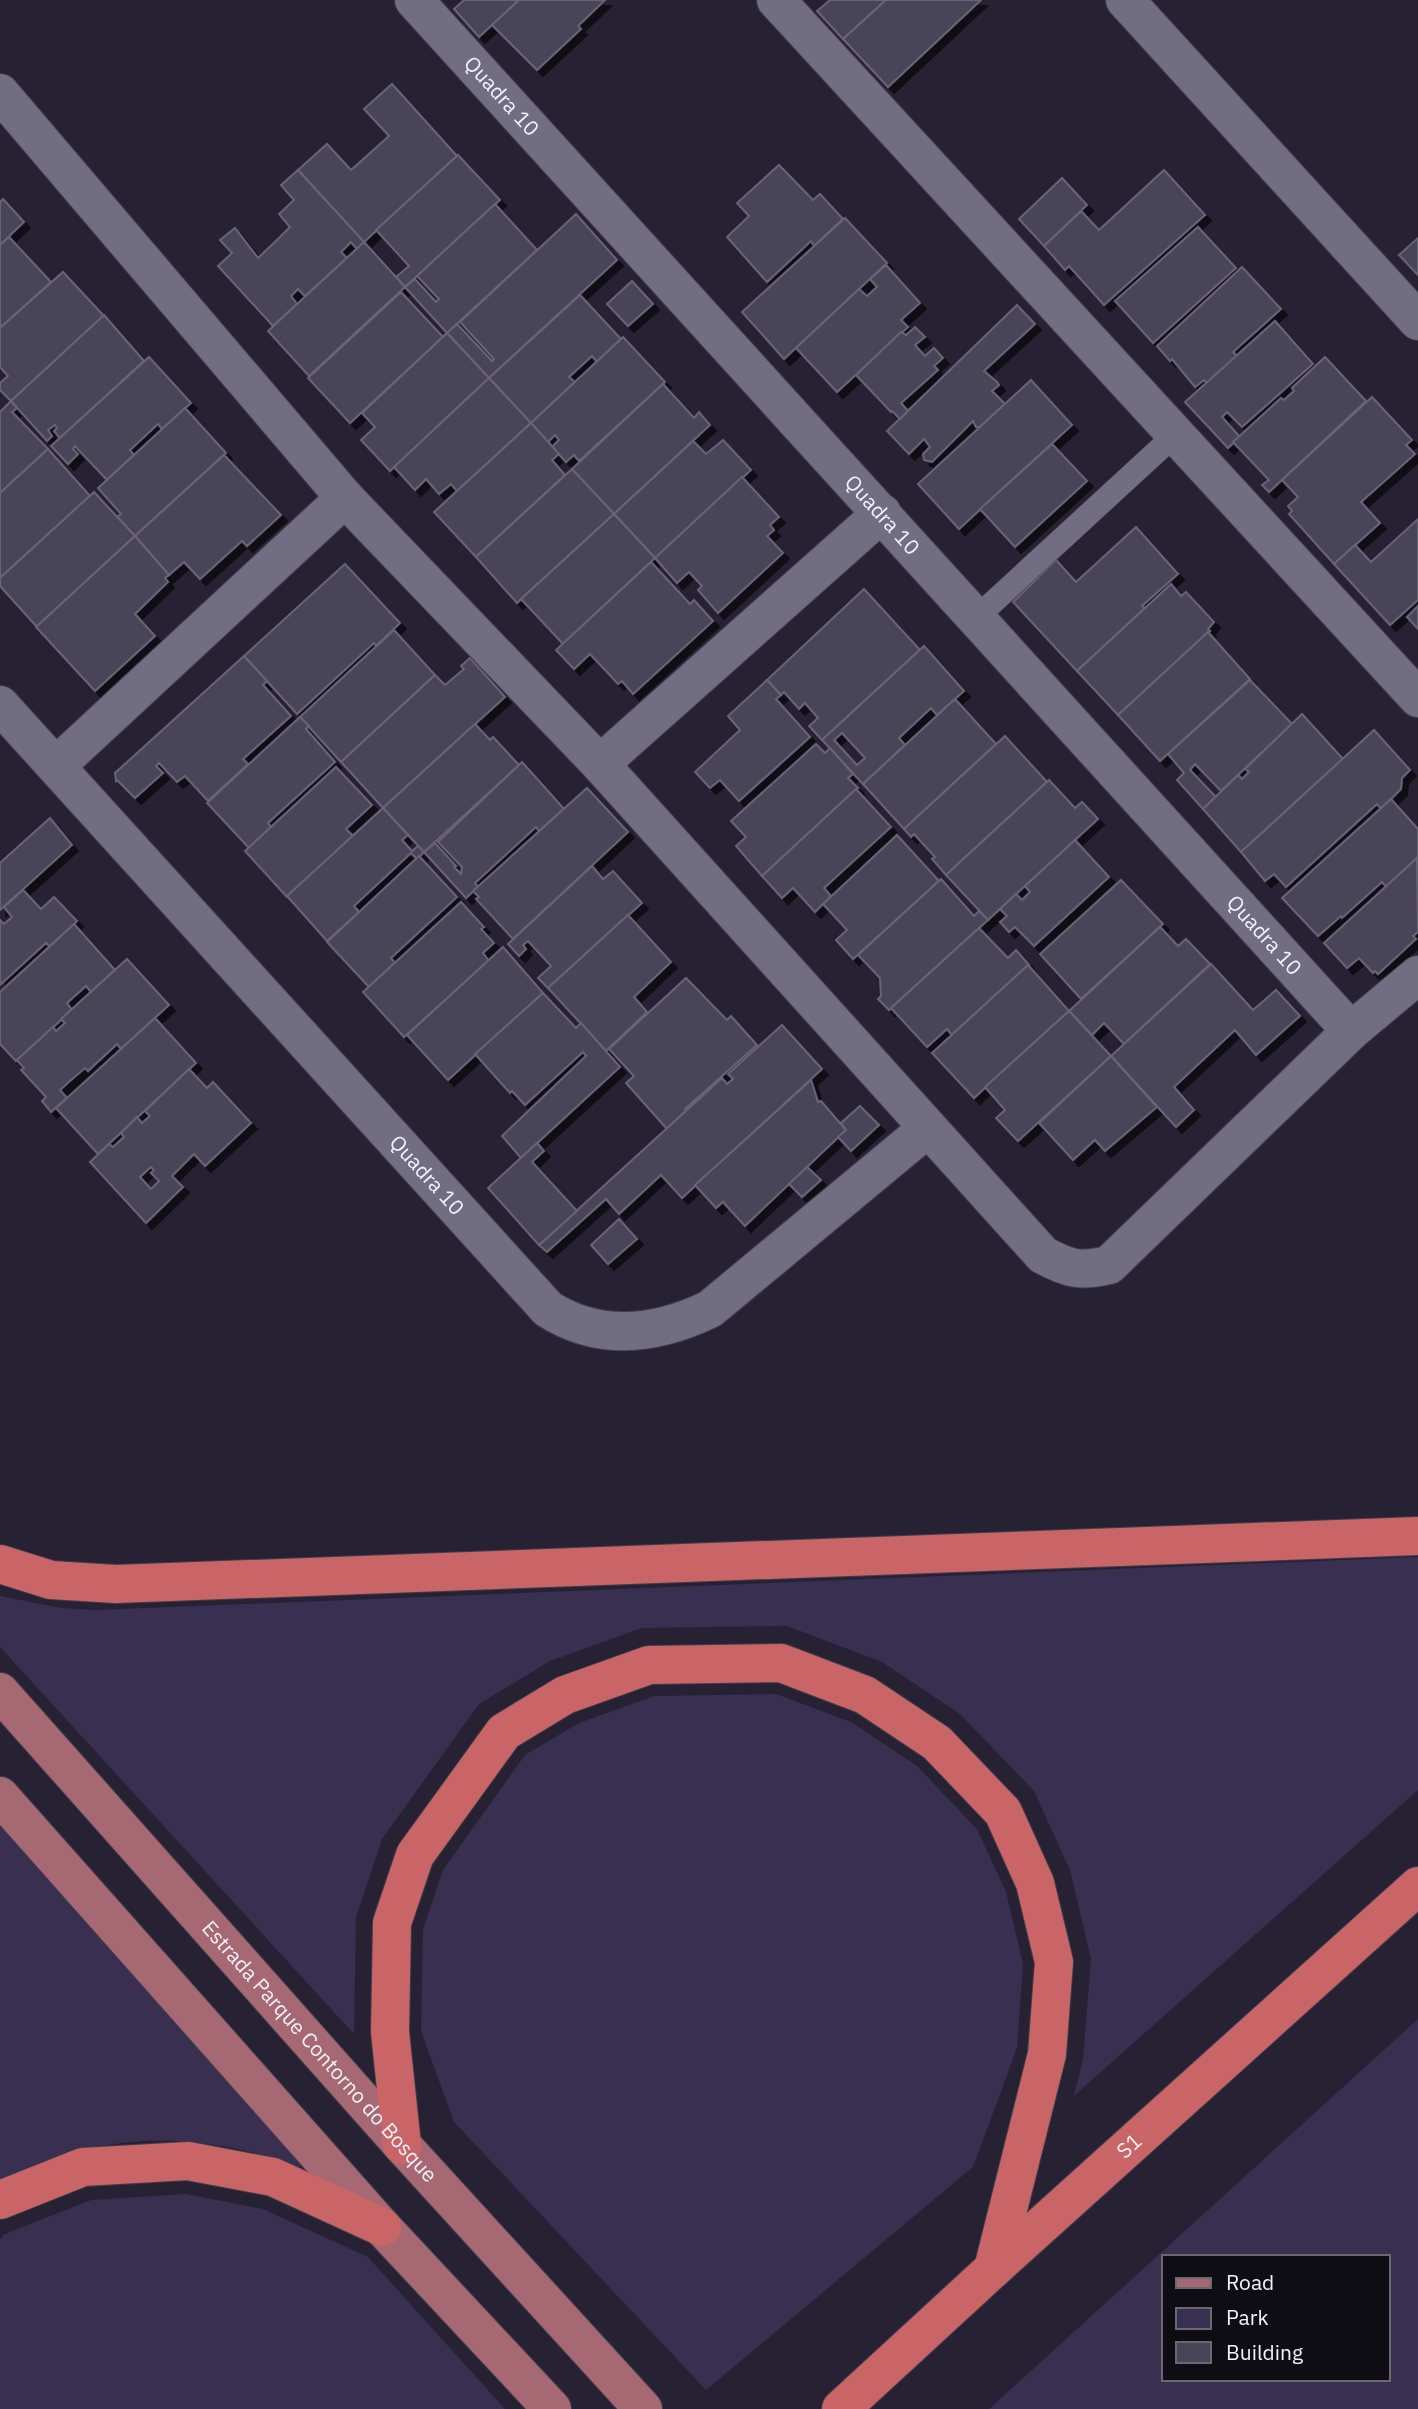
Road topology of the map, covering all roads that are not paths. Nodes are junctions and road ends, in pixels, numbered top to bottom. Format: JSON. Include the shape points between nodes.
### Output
{"nodes":[{"id":1,"x":414,"y":0,"type":"edge"},
{"id":2,"x":776,"y":0,"type":"edge"},
{"id":3,"x":1125,"y":0,"type":"edge"},
{"id":4,"x":0,"y":93,"type":"edge"},
{"id":5,"x":1418,"y":321,"type":"edge"},
{"id":6,"x":1177,"y":433,"type":"junction"},
{"id":7,"x":345,"y":498,"type":"junction"},
{"id":8,"x":882,"y":513,"type":"junction"},
{"id":9,"x":977,"y":617,"type":"junction"},
{"id":10,"x":1418,"y":698,"type":"edge"},
{"id":11,"x":0,"y":705,"type":"edge"},
{"id":12,"x":600,"y":764,"type":"junction"},
{"id":13,"x":56,"y":766,"type":"junction"},
{"id":14,"x":1418,"y":975,"type":"edge"},
{"id":15,"x":1351,"y":1031,"type":"junction"},
{"id":16,"x":928,"y":1128,"type":"junction"},
{"id":17,"x":1418,"y":1536,"type":"edge"},
{"id":18,"x":0,"y":1564,"type":"edge"},
{"id":19,"x":0,"y":1692,"type":"edge"},
{"id":20,"x":0,"y":1796,"type":"edge"},
{"id":21,"x":1418,"y":1886,"type":"edge"},
{"id":22,"x":402,"y":2145,"type":"junction"},
{"id":23,"x":0,"y":2200,"type":"edge"},
{"id":24,"x":382,"y":2227,"type":"junction"},
{"id":25,"x":993,"y":2269,"type":"junction"},
{"id":26,"x":552,"y":2409,"type":"edge"},
{"id":27,"x":643,"y":2409,"type":"edge"},
{"id":28,"x":841,"y":2409,"type":"edge"}],
"edges":[{"from":1,"to":8,"type":"street","name":"Quadra 10"},
{"from":2,"to":6,"type":"street"},
{"from":3,"to":5,"type":"street"},
{"from":4,"to":7,"type":"street"},
{"from":6,"to":9,"type":"lane"},
{"from":6,"to":10,"type":"street"},
{"from":7,"to":12,"type":"street"},
{"from":7,"to":13,"type":"street"},
{"from":8,"to":9,"type":"street","name":"Quadra 10"},
{"from":8,"to":12,"type":"street"},
{"from":9,"to":15,"type":"street","name":"Quadra 10"},
{"from":11,"to":13,"type":"street","name":"Quadra 10"},
{"from":12,"to":16,"type":"street"},
{"from":13,"to":16,"type":"street","name":"Quadra 10","via":[[548,1309],[565,1320],[596,1330],[650,1331],[710,1309]]},
{"from":14,"to":15,"type":"street"},
{"from":15,"to":16,"type":"street","via":[[1110,1265],[1089,1270],[1066,1268],[1043,1255]]},
{"from":17,"to":18,"type":"highway","via":[[116,1584],[51,1580]]},
{"from":19,"to":22,"type":"main road","name":"Estrada Parque Contorno do Bosque"},
{"from":20,"to":24,"type":"main road"},
{"from":21,"to":25,"type":"highway","name":"S1"},
{"from":22,"to":25,"type":"highway","via":[[390,2032],[392,1923],[415,1855],[504,1732],[565,1695],[649,1665],[781,1662],[865,1695],[937,1743],[1003,1812],[1035,1883],[1054,1962],[1047,2053]]},
{"from":22,"to":27,"type":"main road","name":"Estrada Parque Contorno do Bosque"},
{"from":23,"to":24,"type":"highway","via":[[83,2167],[188,2161],[273,2177]]},
{"from":24,"to":26,"type":"main road"},
{"from":25,"to":28,"type":"highway","name":"S1"}]}
